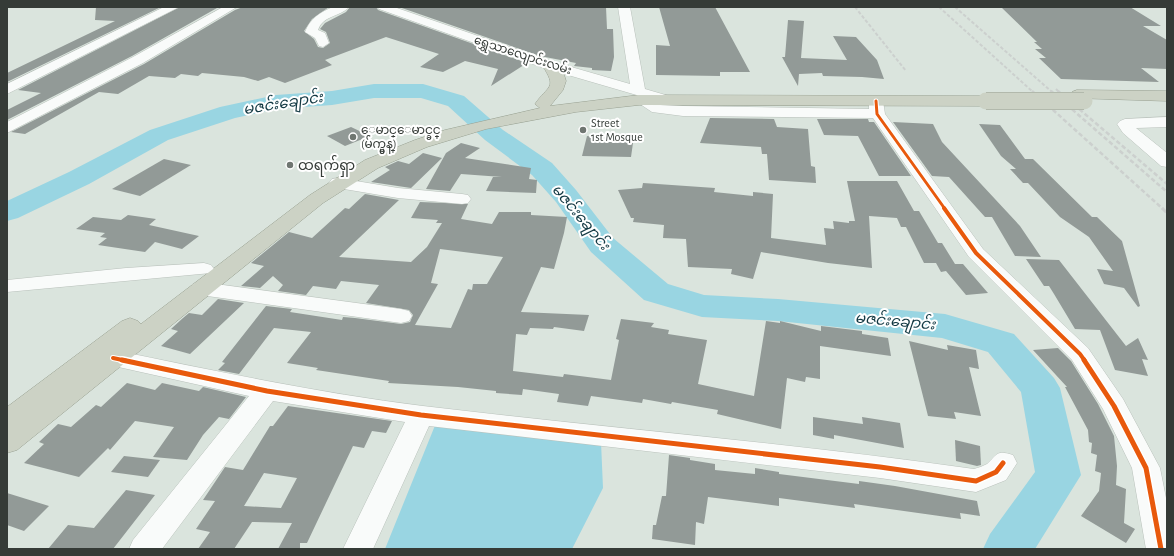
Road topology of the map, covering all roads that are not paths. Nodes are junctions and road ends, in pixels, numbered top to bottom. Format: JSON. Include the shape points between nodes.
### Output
{"nodes":[{"id":1,"x":173,"y":7,"type":"edge"},
{"id":2,"x":232,"y":7,"type":"edge"},
{"id":3,"x":343,"y":7,"type":"edge"},
{"id":4,"x":382,"y":7,"type":"edge"},
{"id":5,"x":624,"y":7,"type":"edge"},
{"id":6,"x":323,"y":43,"type":"dead end"},
{"id":7,"x":549,"y":65,"type":"junction"},
{"id":8,"x":7,"y":90,"type":"edge"},
{"id":9,"x":639,"y":94,"type":"junction"},
{"id":10,"x":1167,"y":96,"type":"edge"},
{"id":11,"x":983,"y":98,"type":"junction"},
{"id":12,"x":1080,"y":98,"type":"junction"},
{"id":13,"x":1167,"y":103,"type":"edge"},
{"id":14,"x":543,"y":104,"type":"junction"},
{"id":15,"x":876,"y":107,"type":"junction"},
{"id":16,"x":481,"y":119,"type":"junction"},
{"id":17,"x":1167,"y":122,"type":"edge"},
{"id":18,"x":7,"y":128,"type":"edge"},
{"id":19,"x":436,"y":132,"type":"junction"},
{"id":20,"x":1167,"y":162,"type":"edge"},
{"id":21,"x":338,"y":183,"type":"junction"},
{"id":22,"x":462,"y":199,"type":"dead end"},
{"id":23,"x":202,"y":279,"type":"junction"},
{"id":24,"x":7,"y":286,"type":"edge"},
{"id":25,"x":401,"y":316,"type":"dead end"},
{"id":26,"x":113,"y":358,"type":"junction"},
{"id":27,"x":267,"y":391,"type":"junction"},
{"id":28,"x":421,"y":414,"type":"junction"},
{"id":29,"x":7,"y":420,"type":"edge"},
{"id":30,"x":7,"y":442,"type":"edge"},
{"id":31,"x":1003,"y":463,"type":"dead end"},
{"id":32,"x":1159,"y":489,"type":"edge"},
{"id":33,"x":144,"y":549,"type":"edge"},
{"id":34,"x":358,"y":549,"type":"edge"},
{"id":35,"x":1162,"y":549,"type":"edge"}],
"edges":[{"from":1,"to":8,"type":"street"},
{"from":2,"to":18,"type":"street","via":[[138,60]]},
{"from":3,"to":6,"type":"street","via":[[327,14],[313,25],[311,32],[321,36]]},
{"from":4,"to":7,"type":"street","name":"ရွှေသာလျောင်းလမ်း"},
{"from":5,"to":9,"type":"street"},
{"from":7,"to":9,"type":"street","name":"ရွှေသာလျောင်းလမ်း"},
{"from":7,"to":14,"type":"highway","via":[[559,78],[558,86]]},
{"from":9,"to":11,"type":"highway"},
{"from":9,"to":14,"type":"highway"},
{"from":9,"to":15,"type":"highway","via":[[664,99]]},
{"from":9,"to":15,"type":"street","name":"ရွှေသာလျောင်းလမ်း","via":[[657,109],[683,111]]},
{"from":9,"to":16,"type":"highway","via":[[604,103]]},
{"from":10,"to":12,"type":"highway"},
{"from":11,"to":12,"type":"highway","bridge":true},
{"from":11,"to":15,"type":"highway"},
{"from":12,"to":13,"type":"highway"},
{"from":14,"to":16,"type":"highway"},
{"from":15,"to":32,"type":"street","via":[[976,253],[1080,354],[1114,406]]},
{"from":16,"to":19,"type":"highway"},
{"from":17,"to":20,"type":"street","via":[[1125,124]]},
{"from":19,"to":21,"type":"highway"},
{"from":19,"to":23,"type":"highway","via":[[381,148],[324,179]]},
{"from":21,"to":22,"type":"street","via":[[398,193]]},
{"from":21,"to":23,"type":"highway"},
{"from":23,"to":24,"type":"street","via":[[126,274]]},
{"from":23,"to":25,"type":"street"},
{"from":23,"to":26,"type":"highway"},
{"from":23,"to":29,"type":"highway"},
{"from":26,"to":27,"type":"street"},
{"from":26,"to":30,"type":"highway"},
{"from":27,"to":28,"type":"street"},
{"from":27,"to":33,"type":"street"},
{"from":28,"to":31,"type":"street","via":[[976,481],[996,472]]},
{"from":28,"to":34,"type":"street"},
{"from":32,"to":35,"type":"street"}]}
